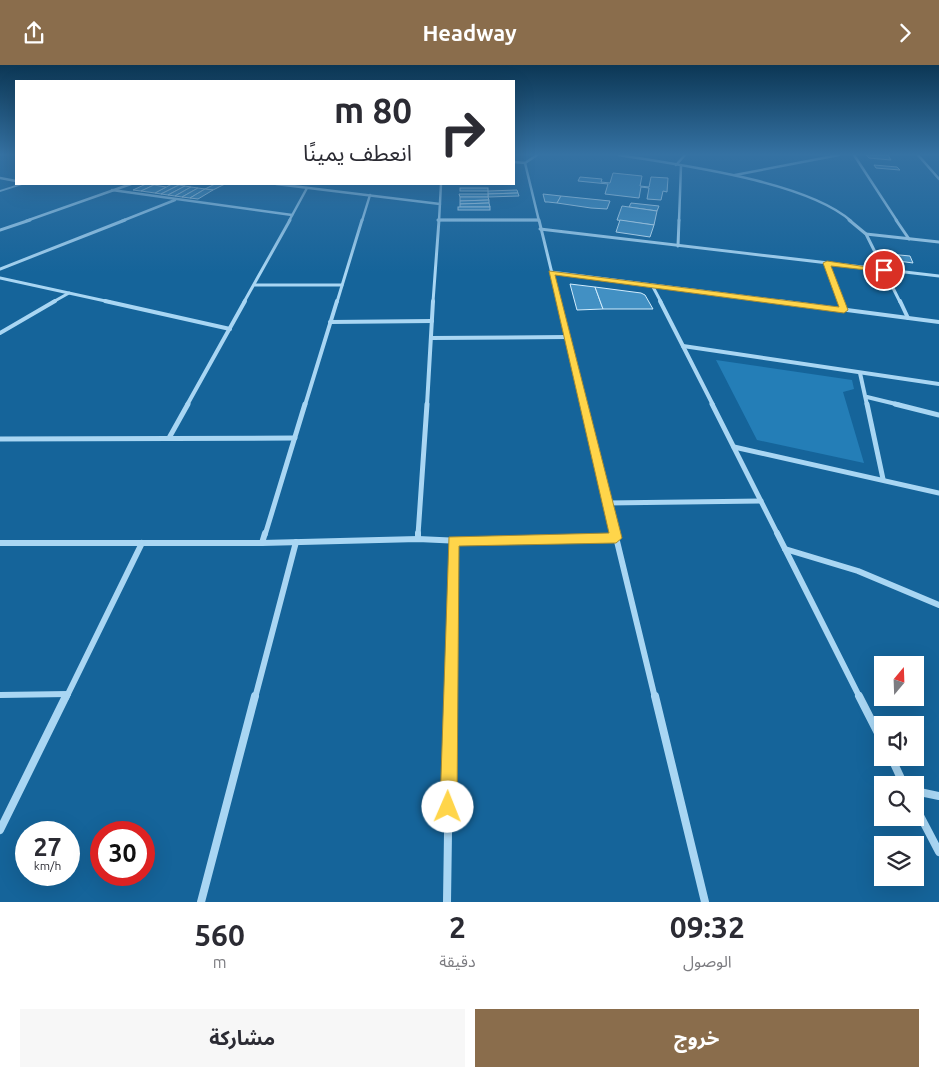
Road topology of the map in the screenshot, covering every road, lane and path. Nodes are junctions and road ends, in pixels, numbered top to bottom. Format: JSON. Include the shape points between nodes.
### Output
{"nodes":[{"id":1,"x":101,"y":194,"type":"edge"},
{"id":2,"x":138,"y":194,"type":"edge"},
{"id":3,"x":304,"y":194,"type":"edge"},
{"id":4,"x":362,"y":194,"type":"edge"},
{"id":5,"x":440,"y":194,"type":"edge"},
{"id":6,"x":532,"y":194,"type":"edge"},
{"id":7,"x":680,"y":194,"type":"edge"},
{"id":8,"x":790,"y":194,"type":"edge"},
{"id":9,"x":880,"y":194,"type":"edge"},
{"id":10,"x":370,"y":195,"type":"junction"},
{"id":11,"x":175,"y":200,"type":"junction"},
{"id":12,"x":440,"y":204,"type":"junction"},
{"id":13,"x":292,"y":215,"type":"junction"},
{"id":14,"x":438,"y":220,"type":"junction"},
{"id":15,"x":538,"y":220,"type":"junction"},
{"id":16,"x":540,"y":229,"type":"junction"},
{"id":17,"x":0,"y":230,"type":"edge"},
{"id":18,"x":866,"y":234,"type":"junction"},
{"id":19,"x":909,"y":239,"type":"junction"},
{"id":20,"x":939,"y":242,"type":"edge"},
{"id":21,"x":678,"y":246,"type":"junction"},
{"id":22,"x":827,"y":263,"type":"junction"},
{"id":23,"x":0,"y":269,"type":"edge"},
{"id":24,"x":884,"y":270,"type":"junction"},
{"id":25,"x":551,"y":272,"type":"junction"},
{"id":26,"x":939,"y":276,"type":"edge"},
{"id":27,"x":0,"y":278,"type":"edge"},
{"id":28,"x":255,"y":285,"type":"junction"},
{"id":29,"x":342,"y":285,"type":"junction"},
{"id":30,"x":652,"y":285,"type":"junction"},
{"id":31,"x":69,"y":293,"type":"junction"},
{"id":32,"x":844,"y":310,"type":"junction"},
{"id":33,"x":908,"y":318,"type":"junction"},
{"id":34,"x":432,"y":321,"type":"junction"},
{"id":35,"x":330,"y":322,"type":"junction"},
{"id":36,"x":939,"y":322,"type":"edge"},
{"id":37,"x":230,"y":329,"type":"junction"},
{"id":38,"x":0,"y":333,"type":"edge"},
{"id":39,"x":567,"y":337,"type":"junction"},
{"id":40,"x":431,"y":338,"type":"junction"},
{"id":41,"x":683,"y":346,"type":"junction"},
{"id":42,"x":860,"y":373,"type":"junction"},
{"id":43,"x":939,"y":384,"type":"edge"},
{"id":44,"x":866,"y":397,"type":"junction"},
{"id":45,"x":939,"y":415,"type":"edge"},
{"id":46,"x":295,"y":438,"type":"junction"},
{"id":47,"x":0,"y":439,"type":"edge"},
{"id":48,"x":169,"y":439,"type":"junction"},
{"id":49,"x":734,"y":447,"type":"junction"},
{"id":50,"x":883,"y":479,"type":"junction"},
{"id":51,"x":939,"y":493,"type":"edge"},
{"id":52,"x":761,"y":501,"type":"junction"},
{"id":53,"x":607,"y":503,"type":"junction"},
{"id":54,"x":616,"y":538,"type":"junction"},
{"id":55,"x":418,"y":539,"type":"junction"},
{"id":56,"x":453,"y":541,"type":"junction"},
{"id":57,"x":296,"y":542,"type":"junction"},
{"id":58,"x":0,"y":543,"type":"edge"},
{"id":59,"x":142,"y":543,"type":"junction"},
{"id":60,"x":262,"y":543,"type":"junction"},
{"id":61,"x":786,"y":549,"type":"junction"},
{"id":62,"x":939,"y":605,"type":"edge"},
{"id":63,"x":68,"y":694,"type":"junction"},
{"id":64,"x":0,"y":695,"type":"edge"},
{"id":65,"x":874,"y":725,"type":"edge"},
{"id":66,"x":924,"y":793,"type":"edge"},
{"id":67,"x":939,"y":797,"type":"edge"},
{"id":68,"x":924,"y":823,"type":"edge"},
{"id":69,"x":0,"y":830,"type":"edge"},
{"id":70,"x":939,"y":852,"type":"edge"},
{"id":71,"x":201,"y":902,"type":"edge"},
{"id":72,"x":447,"y":902,"type":"edge"},
{"id":73,"x":705,"y":902,"type":"edge"}],
"edges":[{"from":1,"to":17,"type":"street"},
{"from":2,"to":11,"type":"street"},
{"from":3,"to":13,"type":"street"},
{"from":4,"to":10,"type":"street"},
{"from":5,"to":12,"type":"street"},
{"from":6,"to":15,"type":"street"},
{"from":7,"to":21,"type":"street"},
{"from":8,"to":18,"type":"street","via":[[830,207],[850,218]]},
{"from":9,"to":19,"type":"street"},
{"from":10,"to":12,"type":"street"},
{"from":10,"to":29,"type":"street"},
{"from":11,"to":13,"type":"street"},
{"from":11,"to":23,"type":"street"},
{"from":12,"to":14,"type":"street"},
{"from":13,"to":28,"type":"street"},
{"from":14,"to":15,"type":"street"},
{"from":14,"to":34,"type":"street"},
{"from":15,"to":16,"type":"street"},
{"from":16,"to":21,"type":"street"},
{"from":16,"to":25,"type":"street"},
{"from":18,"to":19,"type":"street"},
{"from":18,"to":24,"type":"street"},
{"from":19,"to":20,"type":"street"},
{"from":21,"to":22,"type":"street"},
{"from":22,"to":24,"type":"street"},
{"from":22,"to":32,"type":"street"},
{"from":24,"to":26,"type":"street"},
{"from":24,"to":33,"type":"street"},
{"from":25,"to":30,"type":"street"},
{"from":25,"to":39,"type":"street"},
{"from":27,"to":31,"type":"street"},
{"from":28,"to":29,"type":"street"},
{"from":28,"to":37,"type":"street"},
{"from":29,"to":35,"type":"street"},
{"from":30,"to":32,"type":"street"},
{"from":30,"to":41,"type":"street"},
{"from":31,"to":37,"type":"street"},
{"from":31,"to":38,"type":"street"},
{"from":32,"to":33,"type":"street"},
{"from":33,"to":36,"type":"street"},
{"from":34,"to":35,"type":"street"},
{"from":34,"to":40,"type":"street"},
{"from":35,"to":46,"type":"street"},
{"from":37,"to":48,"type":"street"},
{"from":39,"to":40,"type":"street"},
{"from":39,"to":53,"type":"street"},
{"from":40,"to":55,"type":"street"},
{"from":41,"to":42,"type":"street"},
{"from":41,"to":49,"type":"street"},
{"from":42,"to":43,"type":"street"},
{"from":42,"to":44,"type":"street"},
{"from":44,"to":45,"type":"street"},
{"from":44,"to":50,"type":"street"},
{"from":46,"to":48,"type":"street"},
{"from":46,"to":60,"type":"street"},
{"from":47,"to":48,"type":"street"},
{"from":49,"to":50,"type":"street"},
{"from":49,"to":52,"type":"street"},
{"from":50,"to":51,"type":"street"},
{"from":52,"to":53,"type":"street"},
{"from":52,"to":61,"type":"street"},
{"from":53,"to":54,"type":"street"},
{"from":54,"to":56,"type":"street"},
{"from":54,"to":73,"type":"street"},
{"from":55,"to":56,"type":"street"},
{"from":55,"to":57,"type":"street"},
{"from":56,"to":72,"type":"street"},
{"from":57,"to":60,"type":"street"},
{"from":57,"to":71,"type":"street"},
{"from":58,"to":59,"type":"street"},
{"from":59,"to":60,"type":"street"},
{"from":59,"to":63,"type":"street"},
{"from":61,"to":62,"type":"street","via":[[858,571]]},
{"from":61,"to":65,"type":"street"},
{"from":63,"to":64,"type":"street"},
{"from":63,"to":69,"type":"street"},
{"from":66,"to":67,"type":"street"},
{"from":68,"to":70,"type":"street"}]}
